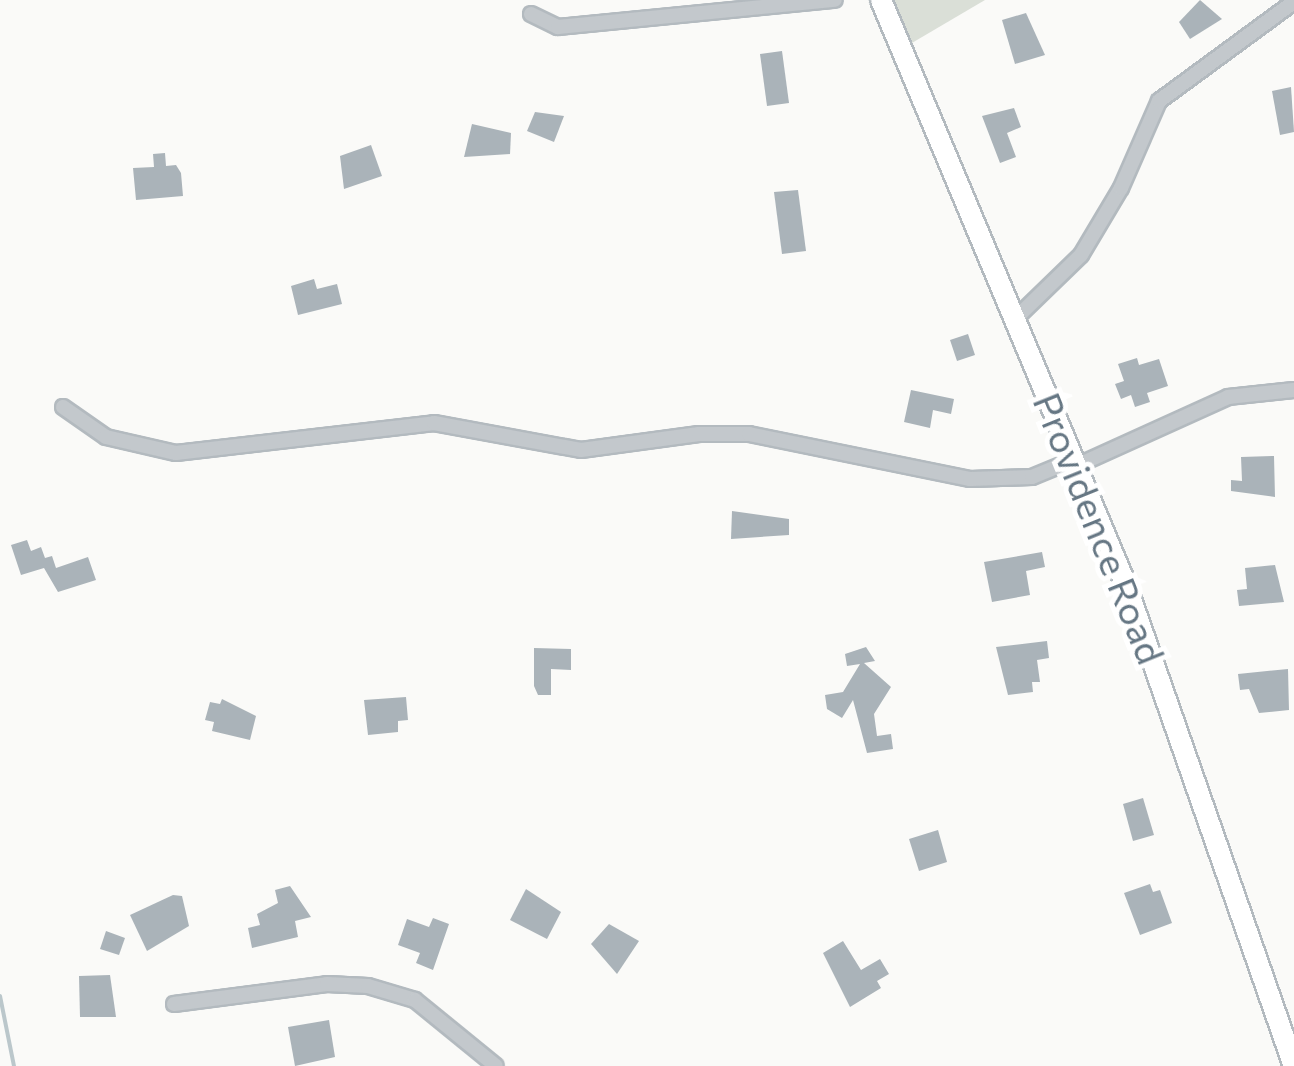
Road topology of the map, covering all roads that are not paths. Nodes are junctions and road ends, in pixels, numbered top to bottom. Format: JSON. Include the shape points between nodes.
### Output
{"nodes":[{"id":1,"x":835,"y":0,"type":"edge"},
{"id":2,"x":881,"y":0,"type":"edge"},
{"id":3,"x":1294,"y":2,"type":"edge"},
{"id":4,"x":531,"y":14,"type":"dead end"},
{"id":5,"x":1014,"y":320,"type":"junction"},
{"id":6,"x":1294,"y":390,"type":"edge"},
{"id":7,"x":63,"y":407,"type":"dead end"},
{"id":8,"x":1074,"y":463,"type":"junction"},
{"id":9,"x":174,"y":1004,"type":"dead end"},
{"id":10,"x":496,"y":1066,"type":"edge"},
{"id":11,"x":1294,"y":1066,"type":"edge"}],
"edges":[{"from":1,"to":4,"type":"street","via":[[558,27]]},
{"from":2,"to":5,"type":"street","name":"Providence Road"},
{"from":3,"to":5,"type":"street","via":[[1160,101],[1122,188],[1081,255]]},
{"from":5,"to":8,"type":"street","name":"Providence Road"},
{"from":6,"to":8,"type":"street","via":[[1228,397]]},
{"from":7,"to":8,"type":"street","via":[[106,437],[176,453],[434,423],[581,450],[750,434],[970,479],[1032,476]]},
{"from":8,"to":11,"type":"street","name":"Providence Road","via":[[1163,686]]},
{"from":9,"to":10,"type":"street","via":[[327,984],[368,986],[415,1000]]}]}
